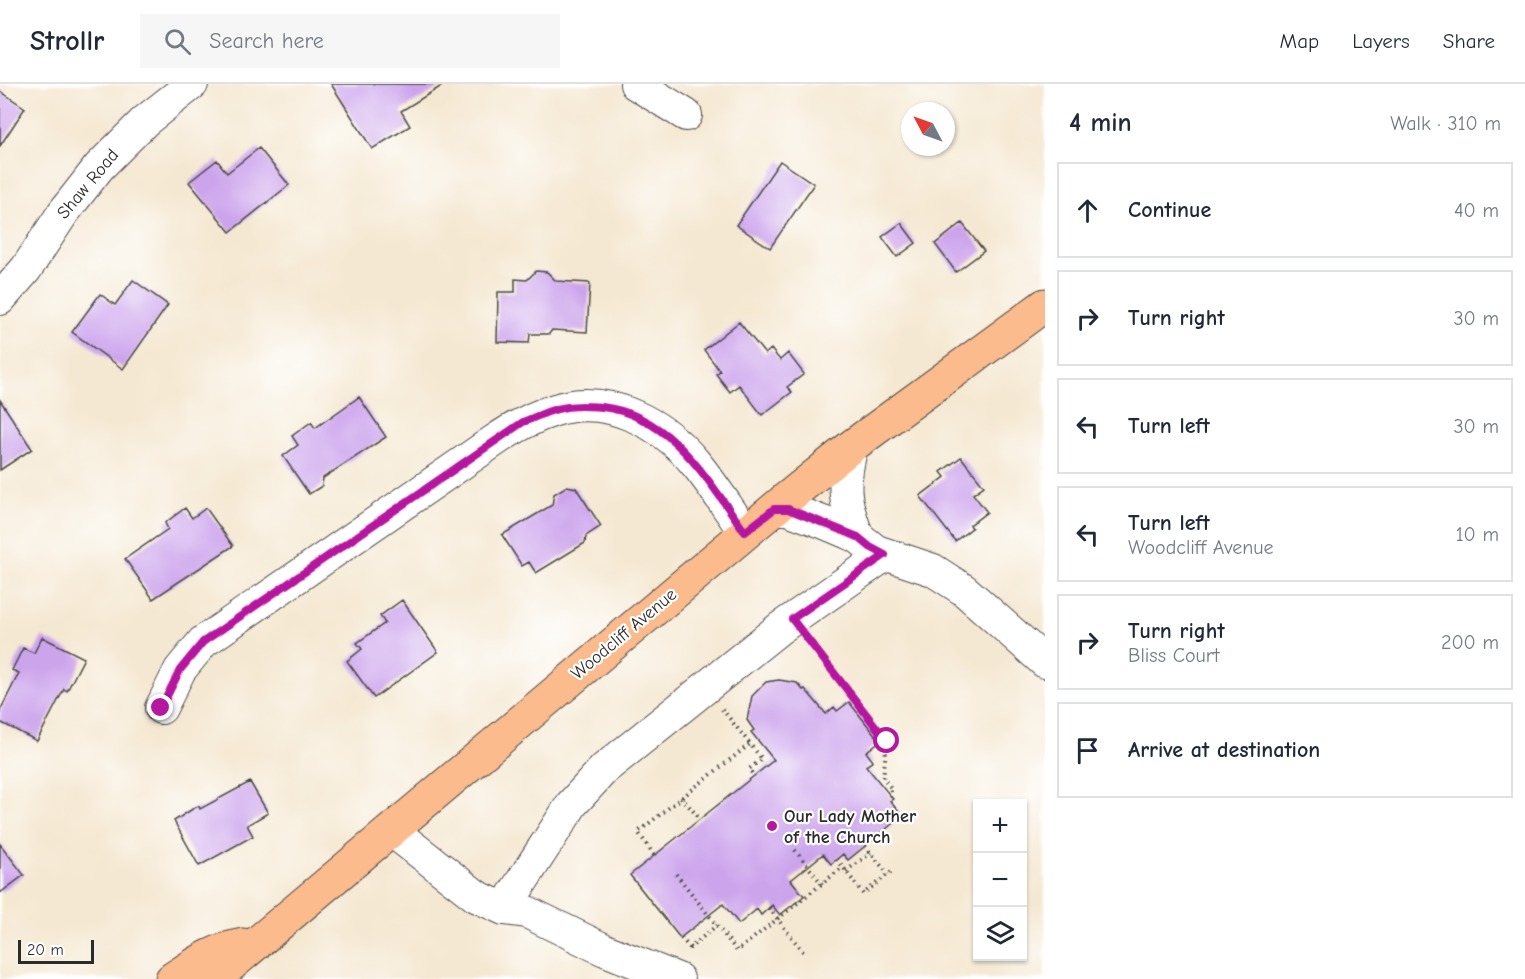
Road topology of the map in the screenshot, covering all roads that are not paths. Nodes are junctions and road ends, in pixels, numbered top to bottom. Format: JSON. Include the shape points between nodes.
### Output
{"nodes":[{"id":1,"x":192,"y":84,"type":"edge"},
{"id":2,"x":636,"y":84,"type":"edge"},
{"id":3,"x":686,"y":115,"type":"dead end"},
{"id":4,"x":0,"y":299,"type":"edge"},
{"id":5,"x":1045,"y":304,"type":"edge"},
{"id":6,"x":852,"y":446,"type":"junction"},
{"id":7,"x":774,"y":509,"type":"junction"},
{"id":8,"x":745,"y":532,"type":"junction"},
{"id":9,"x":858,"y":537,"type":"junction"},
{"id":10,"x":885,"y":555,"type":"junction"},
{"id":11,"x":1045,"y":662,"type":"edge"},
{"id":12,"x":161,"y":708,"type":"dead end"},
{"id":13,"x":391,"y":830,"type":"junction"},
{"id":14,"x":504,"y":909,"type":"junction"},
{"id":15,"x":256,"y":942,"type":"junction"},
{"id":16,"x":172,"y":979,"type":"edge"},
{"id":17,"x":214,"y":979,"type":"edge"},
{"id":18,"x":678,"y":979,"type":"edge"}],
"edges":[{"from":1,"to":4,"type":"street","name":"Shaw Road","via":[[145,121],[99,167]]},
{"from":2,"to":3,"type":"street"},
{"from":5,"to":6,"type":"main road","name":"Woodcliff Avenue"},
{"from":6,"to":7,"type":"main road","name":"Woodcliff Avenue"},
{"from":6,"to":9,"type":"street","via":[[844,494]]},
{"from":7,"to":8,"type":"main road","name":"Woodcliff Avenue"},
{"from":7,"to":9,"type":"street","via":[[788,509]]},
{"from":8,"to":12,"type":"street","via":[[697,465],[657,427],[613,409],[584,405],[557,409],[523,422],[494,441],[203,642],[180,670]]},
{"from":8,"to":13,"type":"main road","name":"Woodcliff Avenue"},
{"from":9,"to":10,"type":"street"},
{"from":10,"to":11,"type":"street","via":[[933,570],[964,591]]},
{"from":10,"to":14,"type":"street","via":[[792,619],[604,769],[572,804]]},
{"from":13,"to":14,"type":"street","via":[[476,896]]},
{"from":13,"to":15,"type":"main road","name":"Woodcliff Avenue"},
{"from":14,"to":18,"type":"street","via":[[527,912],[605,950]]},
{"from":15,"to":16,"type":"main road","via":[[229,947],[203,958]]},
{"from":15,"to":17,"type":"main road","name":"Woodcliff Avenue"}]}
